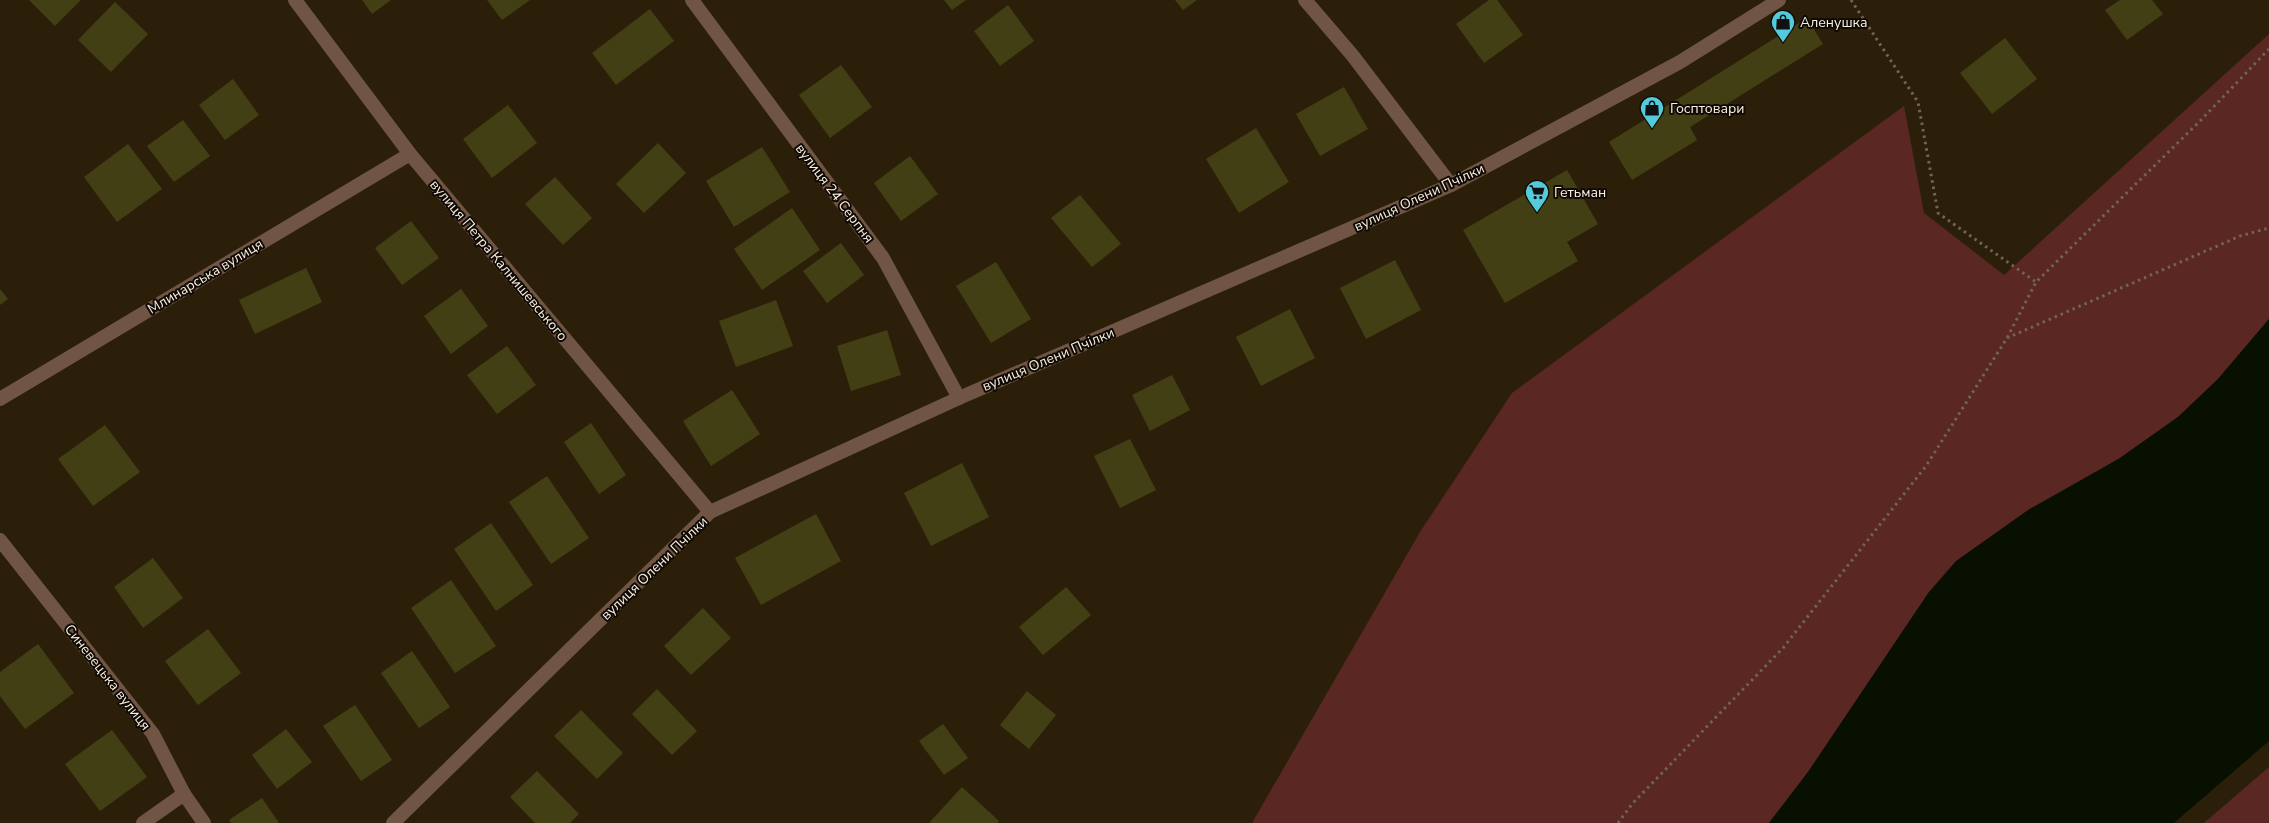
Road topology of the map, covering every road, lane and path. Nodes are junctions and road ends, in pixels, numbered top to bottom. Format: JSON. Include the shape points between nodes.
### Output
{"nodes":[{"id":1,"x":296,"y":0,"type":"edge"},
{"id":2,"x":692,"y":0,"type":"edge"},
{"id":3,"x":1305,"y":0,"type":"edge"},
{"id":4,"x":1779,"y":0,"type":"edge"},
{"id":5,"x":1851,"y":0,"type":"edge"},
{"id":6,"x":2269,"y":49,"type":"edge"},
{"id":7,"x":410,"y":154,"type":"junction"},
{"id":8,"x":1451,"y":185,"type":"junction"},
{"id":9,"x":2269,"y":228,"type":"edge"},
{"id":10,"x":2036,"y":282,"type":"junction"},
{"id":11,"x":2007,"y":338,"type":"junction"},
{"id":12,"x":0,"y":398,"type":"edge"},
{"id":13,"x":959,"y":398,"type":"junction"},
{"id":14,"x":710,"y":512,"type":"junction"},
{"id":15,"x":0,"y":540,"type":"edge"},
{"id":16,"x":184,"y":794,"type":"junction"},
{"id":17,"x":143,"y":823,"type":"edge"},
{"id":18,"x":204,"y":823,"type":"edge"},
{"id":19,"x":393,"y":823,"type":"edge"},
{"id":20,"x":1618,"y":823,"type":"edge"}],
"edges":[{"from":1,"to":7,"type":"street","name":"вулиця Петра Калнишевського"},
{"from":2,"to":13,"type":"street","name":"вулиця 24 Серпня","via":[[884,258]]},
{"from":3,"to":8,"type":"street","via":[[1353,56]]},
{"from":4,"to":8,"type":"street","name":"вулиця Олени Пчілки","via":[[1680,62]]},
{"from":5,"to":10,"type":"path","via":[[1918,102],[1938,213]]},
{"from":6,"to":10,"type":"path"},
{"from":7,"to":12,"type":"street","name":"Млинарська вулиця"},
{"from":7,"to":14,"type":"street","name":"вулиця Петра Калнишевського"},
{"from":8,"to":13,"type":"street","name":"вулиця Олени Пчілки"},
{"from":9,"to":11,"type":"path","via":[[2240,236]]},
{"from":10,"to":11,"type":"path"},
{"from":11,"to":20,"type":"path","via":[[1926,466],[1783,648],[1632,804]]},
{"from":13,"to":14,"type":"street","name":"вулиця Олени Пчілки"},
{"from":14,"to":19,"type":"street","name":"вулиця Олени Пчілки"},
{"from":15,"to":16,"type":"street","name":"Синевецька вулиця","via":[[153,734]]},
{"from":16,"to":17,"type":"street"},
{"from":16,"to":18,"type":"street","name":"Синевецька вулиця"}]}
